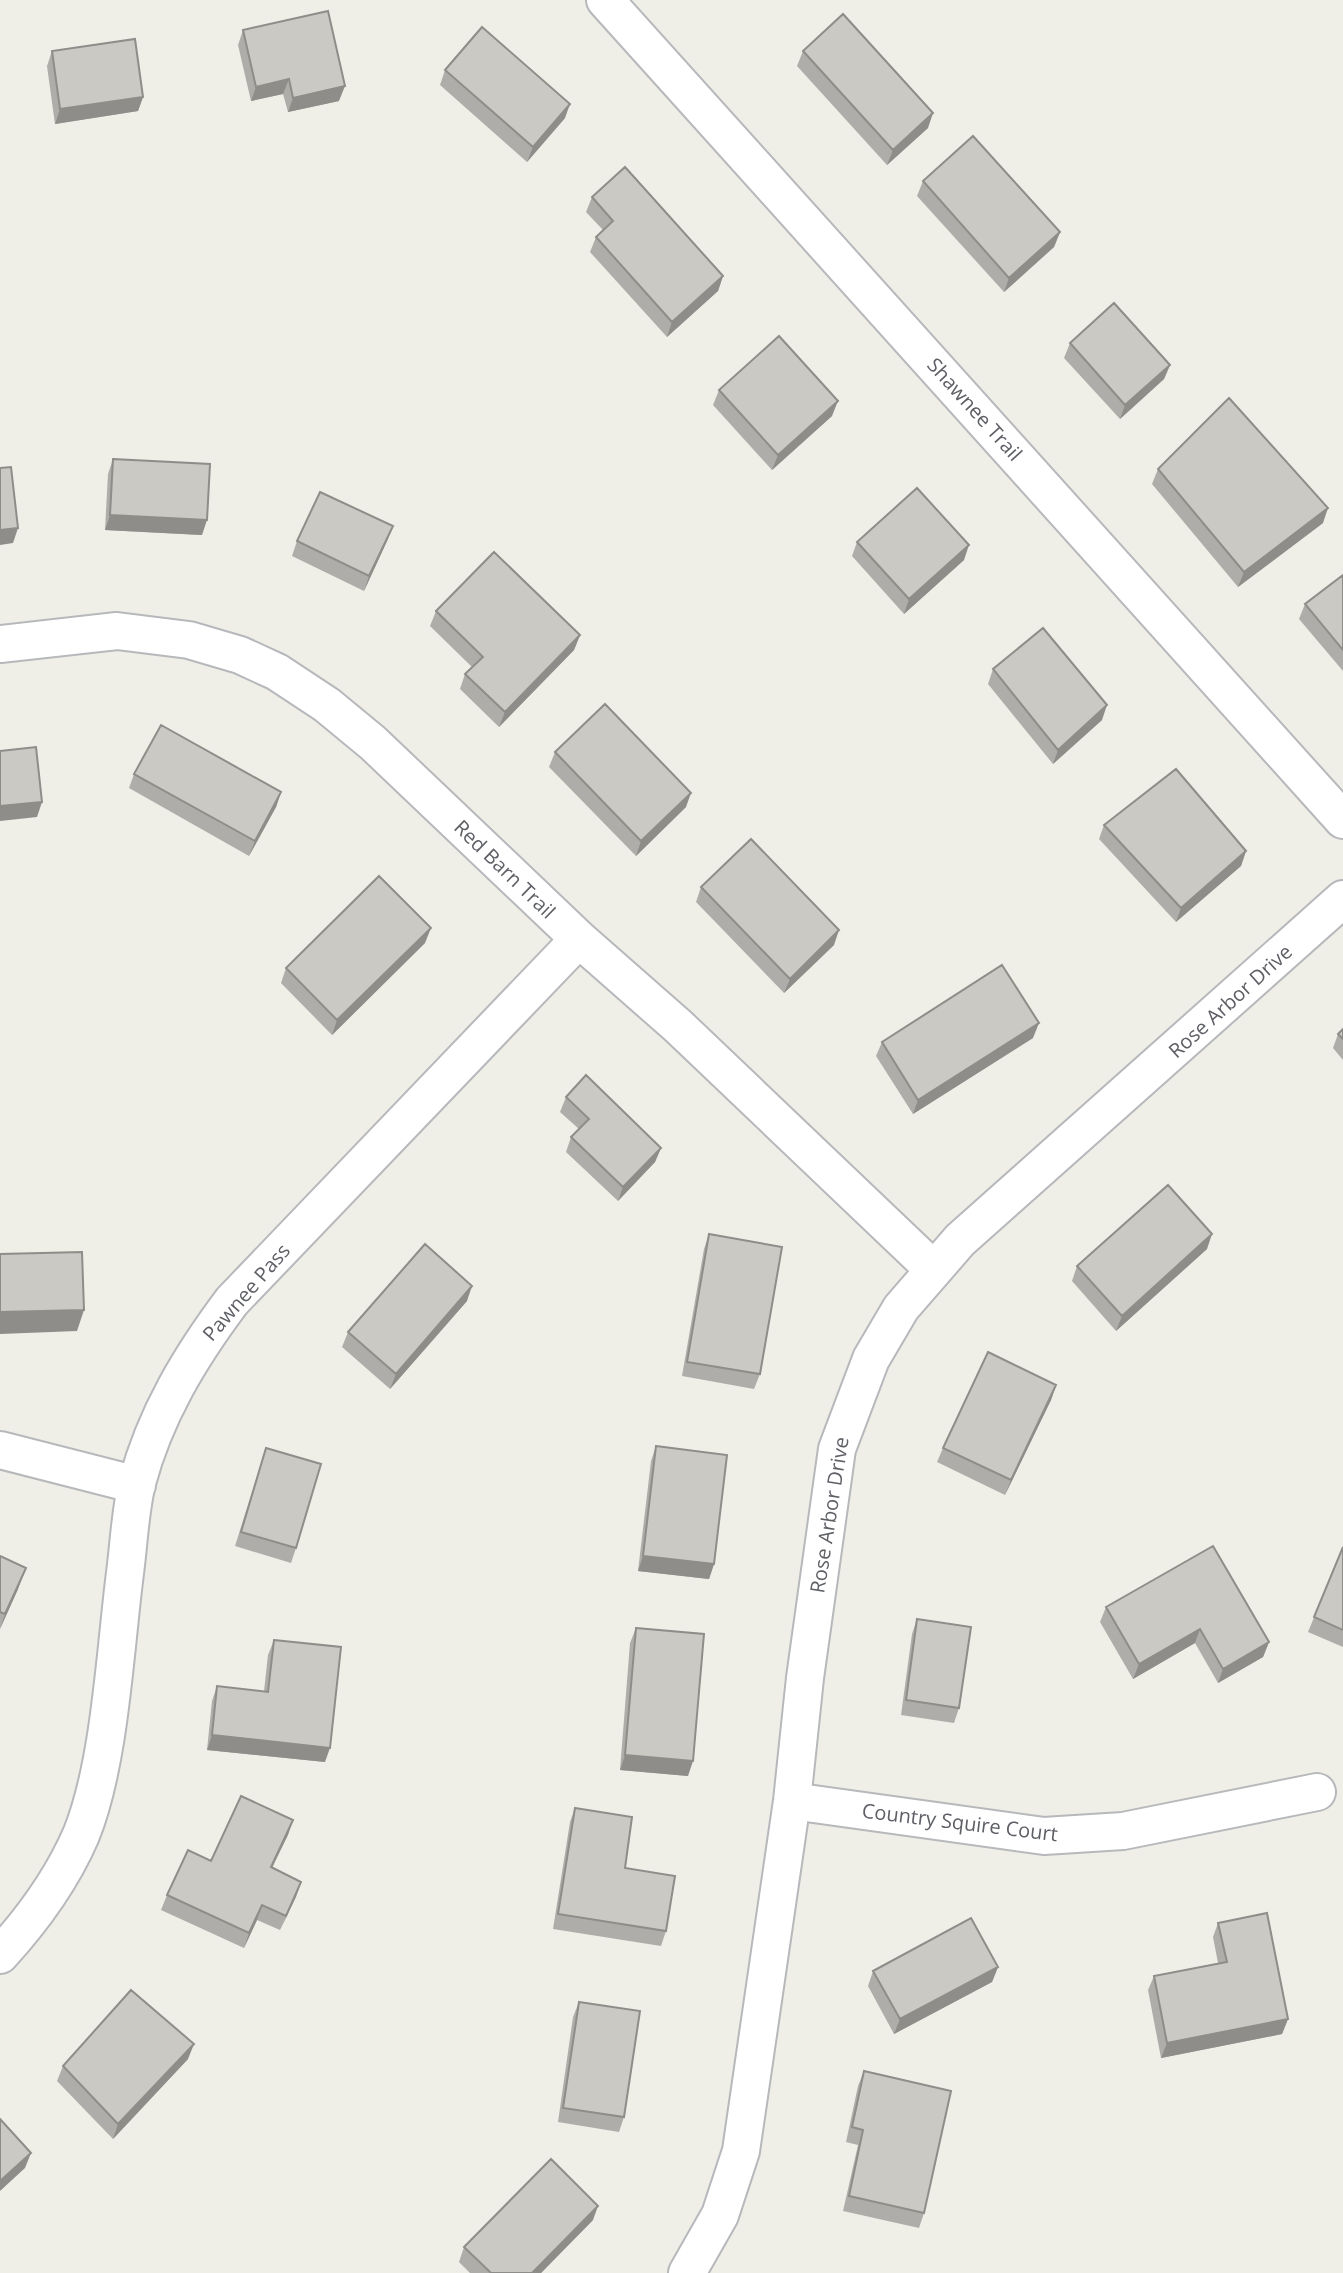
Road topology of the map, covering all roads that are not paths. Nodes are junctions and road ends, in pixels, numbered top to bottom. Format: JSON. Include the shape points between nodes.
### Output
{"nodes":[{"id":1,"x":605,"y":0,"type":"edge"},
{"id":2,"x":0,"y":644,"type":"edge"},
{"id":3,"x":1343,"y":820,"type":"edge"},
{"id":4,"x":1343,"y":899,"type":"edge"},
{"id":5,"x":579,"y":939,"type":"junction"},
{"id":6,"x":933,"y":1269,"type":"junction"},
{"id":7,"x":0,"y":1450,"type":"edge"},
{"id":8,"x":137,"y":1485,"type":"junction"},
{"id":9,"x":1317,"y":1792,"type":"dead end"},
{"id":10,"x":792,"y":1801,"type":"junction"},
{"id":11,"x":0,"y":1955,"type":"edge"},
{"id":12,"x":687,"y":2273,"type":"edge"}],
"edges":[{"from":1,"to":3,"type":"street","name":"Shawnee Trail"},
{"from":2,"to":5,"type":"street","name":"Red Barn Trail","via":[[137,632],[189,640],[277,672],[373,743]]},
{"from":4,"to":6,"type":"street","name":"Rose Arbor Drive"},
{"from":5,"to":6,"type":"street","name":"Red Barn Trail"},
{"from":5,"to":8,"type":"street","name":"Pawnee Pass","via":[[232,1301],[199,1344],[159,1417]]},
{"from":6,"to":10,"type":"street","name":"Rose Arbor Drive","via":[[901,1308],[871,1359],[837,1449]]},
{"from":7,"to":8,"type":"street"},
{"from":8,"to":11,"type":"street","name":"Pawnee Pass","via":[[97,1784],[58,1881]]},
{"from":9,"to":10,"type":"street","name":"Country Squire Court","via":[[1123,1831],[1044,1836]]},
{"from":10,"to":12,"type":"street","name":"Rose Arbor Drive","via":[[741,2151],[720,2215]]}]}
